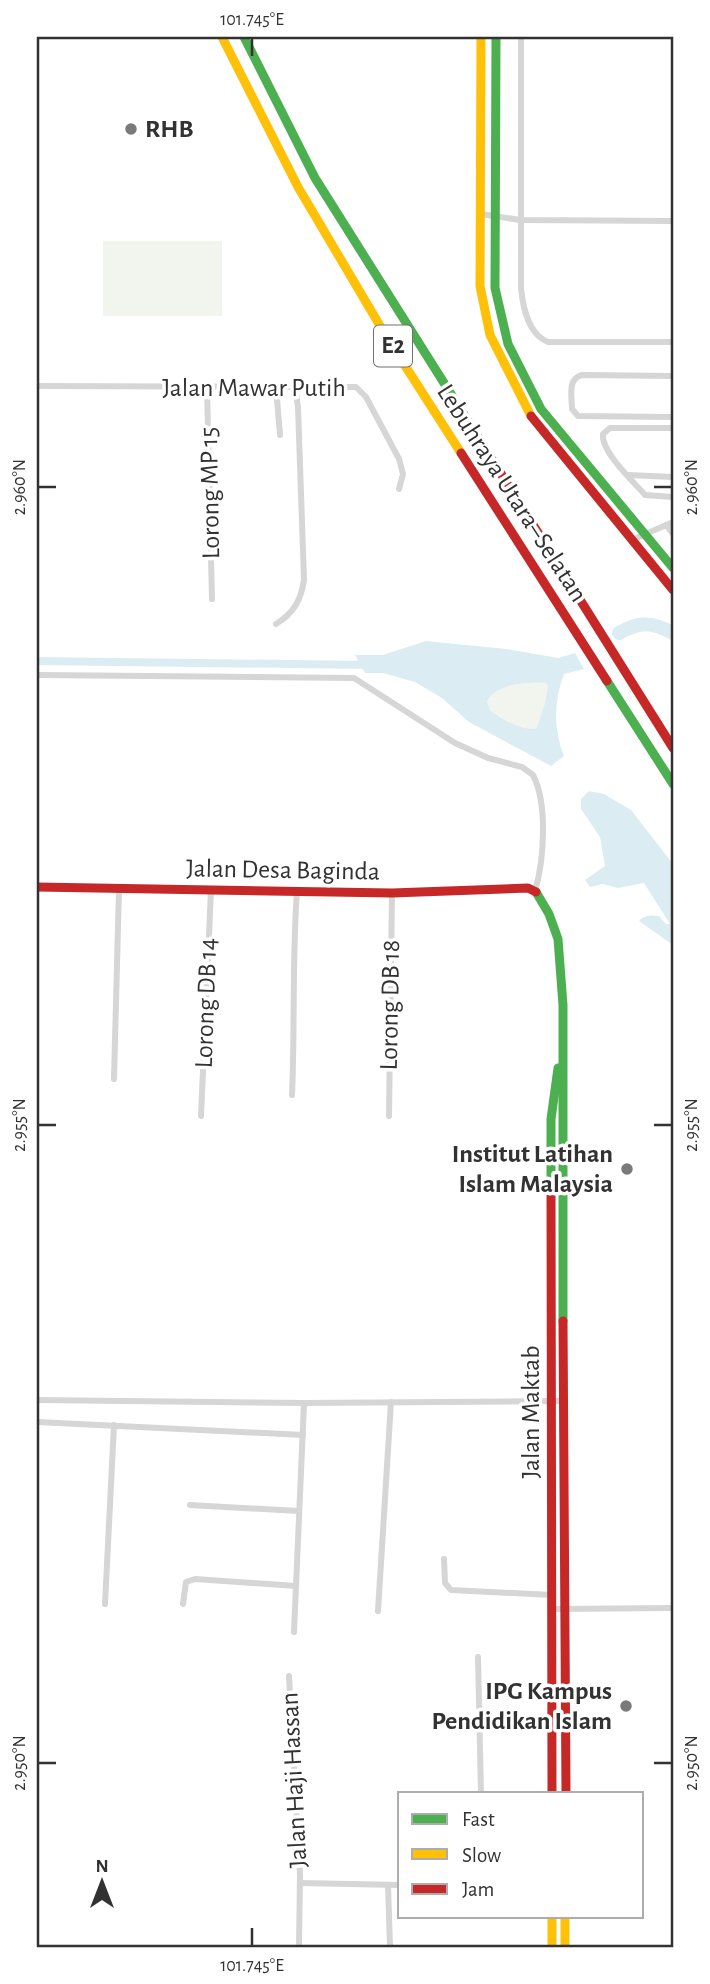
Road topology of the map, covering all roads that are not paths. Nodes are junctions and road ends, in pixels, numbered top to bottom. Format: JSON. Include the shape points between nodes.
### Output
{"nodes":[{"id":1,"x":222,"y":37,"type":"edge"},
{"id":2,"x":244,"y":37,"type":"edge"},
{"id":3,"x":481,"y":37,"type":"edge"},
{"id":4,"x":496,"y":37,"type":"edge"},
{"id":5,"x":521,"y":37,"type":"edge"},
{"id":6,"x":481,"y":214,"type":"junction"},
{"id":7,"x":496,"y":217,"type":"junction"},
{"id":8,"x":520,"y":220,"type":"junction"},
{"id":9,"x":673,"y":221,"type":"edge"},
{"id":10,"x":673,"y":342,"type":"edge"},
{"id":11,"x":673,"y":376,"type":"edge"},
{"id":12,"x":37,"y":386,"type":"edge"},
{"id":13,"x":207,"y":387,"type":"junction"},
{"id":14,"x":276,"y":387,"type":"junction"},
{"id":15,"x":296,"y":387,"type":"junction"},
{"id":16,"x":673,"y":417,"type":"edge"},
{"id":17,"x":673,"y":428,"type":"edge"},
{"id":18,"x":280,"y":435,"type":"dead end"},
{"id":19,"x":628,"y":475,"type":"junction"},
{"id":20,"x":673,"y":477,"type":"edge"},
{"id":21,"x":399,"y":489,"type":"dead end"},
{"id":22,"x":673,"y":497,"type":"edge"},
{"id":23,"x":670,"y":524,"type":"edge"},
{"id":24,"x":646,"y":533,"type":"junction"},
{"id":25,"x":673,"y":534,"type":"edge"},
{"id":26,"x":632,"y":540,"type":"junction"},
{"id":27,"x":673,"y":568,"type":"edge"},
{"id":28,"x":673,"y":590,"type":"edge"},
{"id":29,"x":212,"y":599,"type":"dead end"},
{"id":30,"x":276,"y":624,"type":"dead end"},
{"id":31,"x":37,"y":675,"type":"edge"},
{"id":32,"x":673,"y":748,"type":"edge"},
{"id":33,"x":673,"y":784,"type":"edge"},
{"id":34,"x":37,"y":887,"type":"edge"},
{"id":35,"x":119,"y":888,"type":"junction"},
{"id":36,"x":531,"y":889,"type":"junction"},
{"id":37,"x":211,"y":890,"type":"junction"},
{"id":38,"x":297,"y":891,"type":"junction"},
{"id":39,"x":392,"y":893,"type":"junction"},
{"id":40,"x":114,"y":1079,"type":"dead end"},
{"id":41,"x":292,"y":1095,"type":"dead end"},
{"id":42,"x":201,"y":1116,"type":"dead end"},
{"id":43,"x":388,"y":1116,"type":"dead end"},
{"id":44,"x":37,"y":1400,"type":"edge"},
{"id":45,"x":558,"y":1401,"type":"junction"},
{"id":46,"x":391,"y":1402,"type":"junction"},
{"id":47,"x":304,"y":1403,"type":"junction"},
{"id":48,"x":37,"y":1422,"type":"edge"},
{"id":49,"x":114,"y":1425,"type":"junction"},
{"id":50,"x":303,"y":1435,"type":"junction"},
{"id":51,"x":190,"y":1505,"type":"dead end"},
{"id":52,"x":299,"y":1511,"type":"junction"},
{"id":53,"x":444,"y":1559,"type":"dead end"},
{"id":54,"x":296,"y":1586,"type":"junction"},
{"id":55,"x":552,"y":1595,"type":"junction"},
{"id":56,"x":105,"y":1604,"type":"dead end"},
{"id":57,"x":183,"y":1604,"type":"dead end"},
{"id":58,"x":673,"y":1608,"type":"edge"},
{"id":59,"x":552,"y":1609,"type":"junction"},
{"id":60,"x":564,"y":1609,"type":"junction"},
{"id":61,"x":378,"y":1611,"type":"dead end"},
{"id":62,"x":295,"y":1632,"type":"dead end"},
{"id":63,"x":478,"y":1657,"type":"dead end"},
{"id":64,"x":289,"y":1676,"type":"dead end"},
{"id":65,"x":481,"y":1792,"type":"edge"},
{"id":66,"x":552,"y":1792,"type":"edge"},
{"id":67,"x":566,"y":1792,"type":"edge"},
{"id":68,"x":300,"y":1883,"type":"junction"},
{"id":69,"x":388,"y":1885,"type":"junction"},
{"id":70,"x":398,"y":1885,"type":"edge"},
{"id":71,"x":552,"y":1918,"type":"edge"},
{"id":72,"x":565,"y":1918,"type":"edge"},
{"id":73,"x":299,"y":1947,"type":"edge"},
{"id":74,"x":390,"y":1947,"type":"edge"},
{"id":75,"x":552,"y":1947,"type":"edge"},
{"id":76,"x":565,"y":1947,"type":"edge"}],
"edges":[{"from":1,"to":33,"type":"main road","name":"Lebuhraya Utara–Selatan","number":"E2","via":[[298,187],[386,336]]},
{"from":2,"to":32,"type":"main road","name":"Lebuhraya Utara–Selatan","number":"E2","via":[[315,178]]},
{"from":3,"to":6,"type":"main road"},
{"from":4,"to":7,"type":"main road"},
{"from":5,"to":8,"type":"street"},
{"from":6,"to":7,"type":"street"},
{"from":6,"to":26,"type":"main road","via":[[482,305],[500,358],[530,415]]},
{"from":7,"to":8,"type":"street"},
{"from":7,"to":24,"type":"main road","via":[[495,288],[516,362],[541,409]]},
{"from":8,"to":9,"type":"street"},
{"from":8,"to":10,"type":"street","via":[[523,300],[535,335],[548,342]]},
{"from":11,"to":16,"type":"street","via":[[582,375],[572,383],[572,409],[578,416]]},
{"from":12,"to":13,"type":"street","name":"Jalan Mawar Putih"},
{"from":13,"to":14,"type":"street","name":"Jalan Mawar Putih"},
{"from":13,"to":29,"type":"street","name":"Lorong MP 15"},
{"from":14,"to":15,"type":"street","name":"Jalan Mawar Putih"},
{"from":14,"to":18,"type":"street"},
{"from":15,"to":21,"type":"street","name":"Jalan Mawar Putih","via":[[351,387],[364,392],[399,459],[403,474]]},
{"from":15,"to":30,"type":"street","via":[[304,580],[293,611]]},
{"from":17,"to":19,"type":"street","via":[[606,430],[604,446]]},
{"from":19,"to":20,"type":"street"},
{"from":19,"to":22,"type":"street","via":[[648,496]]},
{"from":23,"to":24,"type":"street"},
{"from":23,"to":25,"type":"street"},
{"from":24,"to":26,"type":"street"},
{"from":24,"to":27,"type":"main road"},
{"from":26,"to":28,"type":"main road"},
{"from":31,"to":36,"type":"street","via":[[354,678],[455,743],[533,775],[540,799],[543,846],[542,868]]},
{"from":34,"to":35,"type":"main road","name":"Jalan Desa Baginda"},
{"from":35,"to":37,"type":"main road","name":"Jalan Desa Baginda"},
{"from":35,"to":40,"type":"street"},
{"from":36,"to":39,"type":"main road","name":"Jalan Desa Baginda"},
{"from":36,"to":45,"type":"main road","name":"Jalan Maktab","via":[[549,914],[558,939],[563,1005]]},
{"from":37,"to":38,"type":"main road","name":"Jalan Desa Baginda"},
{"from":37,"to":42,"type":"street","name":"Lorong DB 14"},
{"from":38,"to":39,"type":"main road","name":"Jalan Desa Baginda"},
{"from":38,"to":41,"type":"street"},
{"from":39,"to":43,"type":"street","name":"Lorong DB 18"},
{"from":44,"to":47,"type":"street"},
{"from":45,"to":46,"type":"street"},
{"from":45,"to":55,"type":"main road","name":"Jalan Maktab"},
{"from":45,"to":60,"type":"main road","name":"Jalan Maktab"},
{"from":46,"to":47,"type":"street"},
{"from":46,"to":61,"type":"street"},
{"from":47,"to":50,"type":"street"},
{"from":48,"to":49,"type":"street"},
{"from":49,"to":50,"type":"street"},
{"from":49,"to":56,"type":"street"},
{"from":50,"to":52,"type":"street"},
{"from":51,"to":52,"type":"street"},
{"from":52,"to":54,"type":"street"},
{"from":53,"to":55,"type":"street","via":[[445,1583],[451,1590]]},
{"from":54,"to":57,"type":"street","via":[[195,1579],[186,1582]]},
{"from":54,"to":62,"type":"street"},
{"from":55,"to":59,"type":"main road","name":"Jalan Maktab"},
{"from":58,"to":60,"type":"street"},
{"from":59,"to":60,"type":"street"},
{"from":59,"to":66,"type":"main road","name":"Jalan Maktab"},
{"from":60,"to":67,"type":"main road","name":"Jalan Maktab"},
{"from":63,"to":65,"type":"street"},
{"from":64,"to":68,"type":"street","name":"Jalan Haji Hassan"},
{"from":68,"to":69,"type":"street","name":"Jalan Haji Hassan"},
{"from":68,"to":73,"type":"street","name":"Jalan Haji Hassan"},
{"from":69,"to":70,"type":"street","name":"Jalan Haji Hassan"},
{"from":69,"to":74,"type":"street"},
{"from":71,"to":75,"type":"main road"},
{"from":72,"to":76,"type":"main road"}]}
